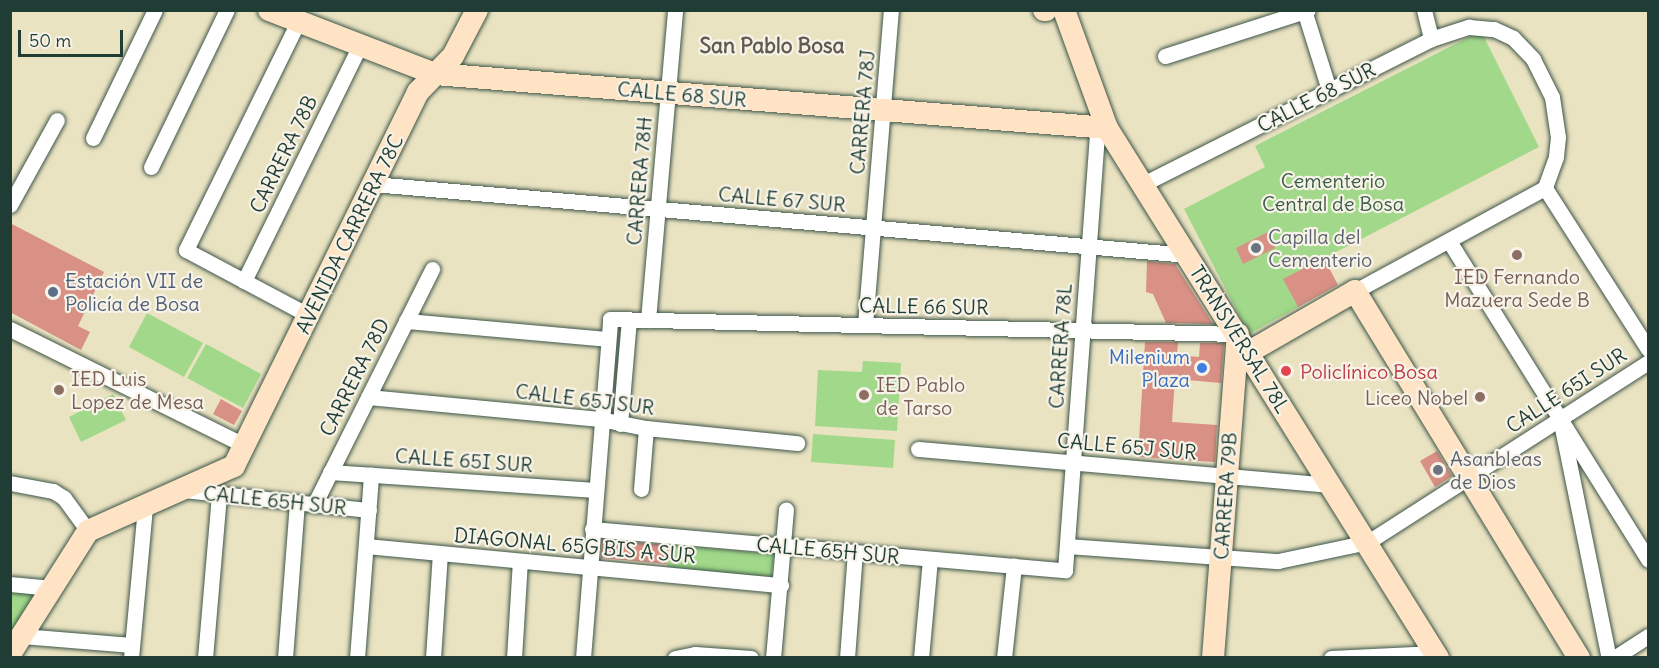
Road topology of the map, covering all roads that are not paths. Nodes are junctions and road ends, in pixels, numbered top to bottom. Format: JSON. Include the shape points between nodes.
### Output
{"nodes":[{"id":1,"x":155,"y":10,"type":"edge"},
{"id":2,"x":227,"y":10,"type":"edge"},
{"id":3,"x":268,"y":10,"type":"edge"},
{"id":4,"x":477,"y":10,"type":"edge"},
{"id":5,"x":675,"y":10,"type":"edge"},
{"id":6,"x":891,"y":10,"type":"edge"},
{"id":7,"x":1064,"y":10,"type":"edge"},
{"id":8,"x":1424,"y":10,"type":"edge"},
{"id":9,"x":1306,"y":11,"type":"edge"},
{"id":10,"x":304,"y":19,"type":"edge"},
{"id":11,"x":1431,"y":39,"type":"junction"},
{"id":12,"x":360,"y":45,"type":"junction"},
{"id":13,"x":1165,"y":56,"type":"dead end"},
{"id":14,"x":435,"y":74,"type":"junction"},
{"id":15,"x":1329,"y":90,"type":"junction"},
{"id":16,"x":668,"y":93,"type":"junction"},
{"id":17,"x":883,"y":110,"type":"junction"},
{"id":18,"x":57,"y":120,"type":"dead end"},
{"id":19,"x":1107,"y":128,"type":"junction"},
{"id":20,"x":93,"y":138,"type":"dead end"},
{"id":21,"x":152,"y":167,"type":"dead end"},
{"id":22,"x":373,"y":184,"type":"junction"},
{"id":23,"x":1143,"y":184,"type":"junction"},
{"id":24,"x":1545,"y":188,"type":"junction"},
{"id":25,"x":10,"y":205,"type":"edge"},
{"id":26,"x":657,"y":209,"type":"junction"},
{"id":27,"x":873,"y":228,"type":"junction"},
{"id":28,"x":1449,"y":241,"type":"junction"},
{"id":29,"x":1088,"y":247,"type":"junction"},
{"id":30,"x":1188,"y":255,"type":"junction"},
{"id":31,"x":432,"y":269,"type":"dead end"},
{"id":32,"x":244,"y":281,"type":"junction"},
{"id":33,"x":1355,"y":291,"type":"junction"},
{"id":34,"x":308,"y":315,"type":"junction"},
{"id":35,"x":629,"y":319,"type":"junction"},
{"id":36,"x":648,"y":320,"type":"junction"},
{"id":37,"x":406,"y":321,"type":"junction"},
{"id":38,"x":865,"y":325,"type":"junction"},
{"id":39,"x":10,"y":329,"type":"edge"},
{"id":40,"x":1082,"y":330,"type":"junction"},
{"id":41,"x":608,"y":339,"type":"junction"},
{"id":42,"x":1243,"y":343,"type":"junction"},
{"id":43,"x":1648,"y":349,"type":"edge"},
{"id":44,"x":1648,"y":362,"type":"edge"},
{"id":45,"x":368,"y":397,"type":"junction"},
{"id":46,"x":1560,"y":418,"type":"junction"},
{"id":47,"x":600,"y":419,"type":"junction"},
{"id":48,"x":620,"y":424,"type":"junction"},
{"id":49,"x":646,"y":428,"type":"junction"},
{"id":50,"x":797,"y":443,"type":"dead end"},
{"id":51,"x":244,"y":445,"type":"junction"},
{"id":52,"x":918,"y":448,"type":"dead end"},
{"id":53,"x":1073,"y":462,"type":"junction"},
{"id":54,"x":234,"y":466,"type":"joint"},
{"id":55,"x":330,"y":472,"type":"junction"},
{"id":56,"x":371,"y":475,"type":"junction"},
{"id":57,"x":1227,"y":476,"type":"junction"},
{"id":58,"x":1469,"y":477,"type":"junction"},
{"id":59,"x":10,"y":483,"type":"edge"},
{"id":60,"x":1331,"y":485,"type":"junction"},
{"id":61,"x":182,"y":489,"type":"junction"},
{"id":62,"x":641,"y":489,"type":"dead end"},
{"id":63,"x":595,"y":490,"type":"junction"},
{"id":64,"x":219,"y":494,"type":"junction"},
{"id":65,"x":297,"y":503,"type":"junction"},
{"id":66,"x":314,"y":505,"type":"junction"},
{"id":67,"x":145,"y":506,"type":"junction"},
{"id":68,"x":369,"y":510,"type":"junction"},
{"id":69,"x":786,"y":510,"type":"dead end"},
{"id":70,"x":592,"y":529,"type":"junction"},
{"id":71,"x":88,"y":531,"type":"junction"},
{"id":72,"x":1368,"y":542,"type":"junction"},
{"id":73,"x":366,"y":546,"type":"junction"},
{"id":74,"x":784,"y":546,"type":"junction"},
{"id":75,"x":1066,"y":546,"type":"junction"},
{"id":76,"x":855,"y":552,"type":"junction"},
{"id":77,"x":440,"y":553,"type":"junction"},
{"id":78,"x":1221,"y":558,"type":"junction"},
{"id":79,"x":930,"y":559,"type":"junction"},
{"id":80,"x":1648,"y":560,"type":"edge"},
{"id":81,"x":520,"y":561,"type":"junction"},
{"id":82,"x":1014,"y":566,"type":"junction"},
{"id":83,"x":589,"y":567,"type":"junction"},
{"id":84,"x":1065,"y":570,"type":"joint"},
{"id":85,"x":10,"y":584,"type":"edge"},
{"id":86,"x":781,"y":585,"type":"junction"},
{"id":87,"x":52,"y":588,"type":"junction"},
{"id":88,"x":1648,"y":636,"type":"edge"},
{"id":89,"x":16,"y":645,"type":"edge"},
{"id":90,"x":131,"y":651,"type":"edge"},
{"id":91,"x":1437,"y":655,"type":"edge"},
{"id":92,"x":205,"y":657,"type":"edge"},
{"id":93,"x":285,"y":657,"type":"edge"},
{"id":94,"x":357,"y":657,"type":"edge"},
{"id":95,"x":433,"y":657,"type":"edge"},
{"id":96,"x":514,"y":657,"type":"edge"},
{"id":97,"x":583,"y":657,"type":"edge"},
{"id":98,"x":675,"y":657,"type":"edge"},
{"id":99,"x":751,"y":657,"type":"edge"},
{"id":100,"x":773,"y":657,"type":"edge"},
{"id":101,"x":847,"y":657,"type":"edge"},
{"id":102,"x":921,"y":657,"type":"edge"},
{"id":103,"x":1004,"y":657,"type":"edge"},
{"id":104,"x":1213,"y":657,"type":"edge"},
{"id":105,"x":1331,"y":657,"type":"edge"},
{"id":106,"x":1579,"y":657,"type":"edge"},
{"id":107,"x":1609,"y":657,"type":"edge"},
{"id":108,"x":1614,"y":657,"type":"edge"}],
"edges":[{"from":1,"to":20,"type":"street"},
{"from":2,"to":21,"type":"street"},
{"from":3,"to":10,"type":"street","name":"CALLE 68 SUR"},
{"from":4,"to":14,"type":"street","name":"AVENIDA CARRERA 78C","via":[[453,56]]},
{"from":5,"to":16,"type":"street","name":"CARRERA 78H"},
{"from":6,"to":17,"type":"street","name":"CARRERA 78J"},
{"from":7,"to":19,"type":"street","name":"TRANSVERSAL 78L"},
{"from":8,"to":11,"type":"street"},
{"from":9,"to":13,"type":"street"},
{"from":9,"to":15,"type":"street"},
{"from":10,"to":12,"type":"street","name":"CALLE 68 SUR"},
{"from":10,"to":32,"type":"street","via":[[186,250]]},
{"from":11,"to":15,"type":"street","name":"CALLE 68 SUR"},
{"from":11,"to":24,"type":"street","name":"CALLE 68 SUR","via":[[1469,27],[1494,29],[1513,38],[1533,59],[1552,97],[1558,138]]},
{"from":12,"to":14,"type":"street","name":"CALLE 68 SUR"},
{"from":12,"to":32,"type":"street","name":"CARRERA 78B"},
{"from":14,"to":16,"type":"street","name":"CALLE 68 SUR"},
{"from":14,"to":22,"type":"street","name":"AVENIDA CARRERA 78C","via":[[418,92]]},
{"from":15,"to":23,"type":"street","name":"CALLE 68 SUR"},
{"from":16,"to":17,"type":"street","name":"CALLE 68 SUR"},
{"from":16,"to":26,"type":"street","name":"CARRERA 78H"},
{"from":17,"to":19,"type":"street","name":"CALLE 68 SUR"},
{"from":17,"to":27,"type":"street","name":"CARRERA 78J"},
{"from":18,"to":25,"type":"street"},
{"from":19,"to":23,"type":"street","name":"TRANSVERSAL 78L"},
{"from":19,"to":29,"type":"street","name":"CARRERA 78L","via":[[1097,139]]},
{"from":22,"to":26,"type":"street","name":"CALLE 67 SUR"},
{"from":22,"to":34,"type":"street","name":"AVENIDA CARRERA 78C"},
{"from":23,"to":30,"type":"street","name":"TRANSVERSAL 78L"},
{"from":24,"to":28,"type":"street"},
{"from":24,"to":43,"type":"street"},
{"from":26,"to":27,"type":"street","name":"CALLE 67 SUR"},
{"from":26,"to":36,"type":"street","name":"CARRERA 78H"},
{"from":27,"to":29,"type":"street","name":"CALLE 67 SUR"},
{"from":27,"to":38,"type":"street","name":"CARRERA 78J"},
{"from":28,"to":33,"type":"street"},
{"from":28,"to":46,"type":"street"},
{"from":29,"to":30,"type":"street","name":"CALLE 67 SUR"},
{"from":29,"to":40,"type":"street","name":"CARRERA 78L"},
{"from":30,"to":42,"type":"street","name":"TRANSVERSAL 78L"},
{"from":31,"to":37,"type":"street","name":"CARRERA 78D"},
{"from":32,"to":34,"type":"street"},
{"from":33,"to":42,"type":"street"},
{"from":33,"to":58,"type":"street"},
{"from":34,"to":51,"type":"street","name":"AVENIDA CARRERA 78C"},
{"from":35,"to":36,"type":"street","name":"CALLE 66 SUR"},
{"from":35,"to":41,"type":"street","name":"CALLE 66 SUR","via":[[609,319]]},
{"from":35,"to":48,"type":"street"},
{"from":36,"to":38,"type":"street","name":"CALLE 66 SUR"},
{"from":37,"to":41,"type":"street"},
{"from":37,"to":45,"type":"street","name":"CARRERA 78D"},
{"from":38,"to":40,"type":"street","name":"CALLE 66 SUR"},
{"from":39,"to":51,"type":"street"},
{"from":40,"to":42,"type":"street","name":"CALLE 66 SUR"},
{"from":40,"to":53,"type":"street","name":"CARRERA 78L"},
{"from":41,"to":47,"type":"street"},
{"from":42,"to":57,"type":"street","name":"CARRERA 79B"},
{"from":42,"to":60,"type":"street","name":"TRANSVERSAL 78L"},
{"from":44,"to":46,"type":"street","name":"CALLE 65I SUR"},
{"from":45,"to":47,"type":"street","name":"CALLE 65J SUR"},
{"from":45,"to":55,"type":"street","name":"CARRERA 78D"},
{"from":46,"to":58,"type":"street","name":"CALLE 65I SUR"},
{"from":46,"to":80,"type":"street"},
{"from":46,"to":107,"type":"street"},
{"from":47,"to":48,"type":"street","name":"CALLE 65J SUR"},
{"from":47,"to":63,"type":"street"},
{"from":48,"to":49,"type":"street","name":"CALLE 65J SUR"},
{"from":49,"to":50,"type":"street","name":"CALLE 65J SUR"},
{"from":49,"to":62,"type":"street"},
{"from":51,"to":54,"type":"street","name":"AVENIDA CARRERA 78C"},
{"from":52,"to":53,"type":"street","name":"CALLE 65J SUR"},
{"from":53,"to":57,"type":"street","name":"CALLE 65J SUR"},
{"from":53,"to":75,"type":"street","name":"CARRERA 78L"},
{"from":54,"to":61,"type":"street","name":"CALLE 65H SUR"},
{"from":55,"to":56,"type":"street","name":"CALLE 65I SUR"},
{"from":55,"to":66,"type":"street","name":"CARRERA 78D"},
{"from":56,"to":63,"type":"street","name":"CALLE 65I SUR"},
{"from":56,"to":68,"type":"street"},
{"from":57,"to":60,"type":"street","name":"CALLE 65J SUR"},
{"from":57,"to":78,"type":"street","name":"CARRERA 79B"},
{"from":58,"to":72,"type":"street","name":"CALLE 65I SUR"},
{"from":58,"to":106,"type":"street"},
{"from":59,"to":71,"type":"street","via":[[53,491],[64,498]]},
{"from":60,"to":72,"type":"street","name":"TRANSVERSAL 78L"},
{"from":61,"to":64,"type":"street","name":"CALLE 65H SUR"},
{"from":61,"to":67,"type":"street","name":"CALLE 65H SUR"},
{"from":63,"to":70,"type":"street"},
{"from":64,"to":65,"type":"street","name":"CALLE 65H SUR"},
{"from":64,"to":92,"type":"street"},
{"from":65,"to":66,"type":"street","name":"CALLE 65H SUR"},
{"from":65,"to":93,"type":"street"},
{"from":66,"to":68,"type":"street","name":"CALLE 65H SUR"},
{"from":67,"to":71,"type":"street","name":"CALLE 65H SUR"},
{"from":67,"to":90,"type":"street"},
{"from":68,"to":73,"type":"street"},
{"from":69,"to":74,"type":"street"},
{"from":70,"to":74,"type":"street","name":"CALLE 65H SUR"},
{"from":70,"to":83,"type":"street"},
{"from":71,"to":87,"type":"street"},
{"from":72,"to":78,"type":"street","name":"CALLE 65I SUR","via":[[1278,561]]},
{"from":72,"to":91,"type":"street","name":"TRANSVERSAL 78L"},
{"from":73,"to":77,"type":"street","name":"DIAGONAL 65G BIS A SUR"},
{"from":73,"to":94,"type":"street"},
{"from":74,"to":76,"type":"street","name":"CALLE 65H SUR"},
{"from":74,"to":86,"type":"street"},
{"from":75,"to":78,"type":"street","name":"CALLE 65I SUR"},
{"from":75,"to":84,"type":"street","name":"CARRERA 78L"},
{"from":76,"to":79,"type":"street","name":"CALLE 65H SUR"},
{"from":76,"to":101,"type":"street"},
{"from":77,"to":81,"type":"street","name":"DIAGONAL 65G BIS A SUR"},
{"from":77,"to":95,"type":"street"},
{"from":78,"to":104,"type":"street","name":"CARRERA 79B"},
{"from":79,"to":82,"type":"street","name":"CALLE 65H SUR"},
{"from":79,"to":102,"type":"street"},
{"from":81,"to":83,"type":"street","name":"DIAGONAL 65G BIS A SUR"},
{"from":81,"to":96,"type":"street"},
{"from":82,"to":84,"type":"street","name":"CALLE 65H SUR"},
{"from":82,"to":103,"type":"street"},
{"from":83,"to":86,"type":"street","name":"DIAGONAL 65G BIS A SUR"},
{"from":83,"to":97,"type":"street"},
{"from":85,"to":87,"type":"street"},
{"from":86,"to":100,"type":"street"},
{"from":87,"to":89,"type":"street"},
{"from":88,"to":108,"type":"street"},
{"from":89,"to":90,"type":"street"},
{"from":91,"to":105,"type":"street"},
{"from":98,"to":99,"type":"street"}]}
